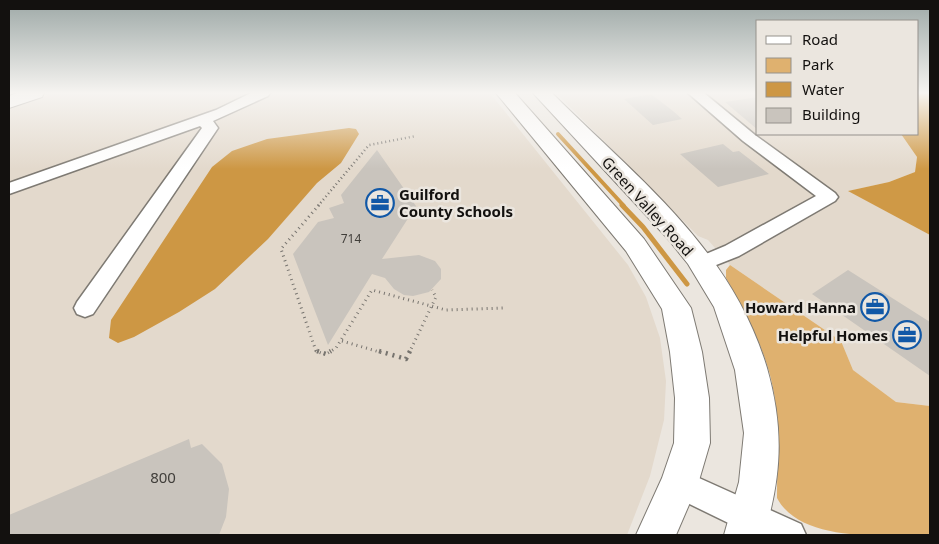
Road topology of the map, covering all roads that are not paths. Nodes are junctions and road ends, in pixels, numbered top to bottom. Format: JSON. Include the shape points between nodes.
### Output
{"nodes":[{"id":1,"x":527,"y":118,"type":"edge"},
{"id":2,"x":566,"y":118,"type":"edge"},
{"id":3,"x":725,"y":118,"type":"edge"},
{"id":4,"x":203,"y":119,"type":"joint"},
{"id":5,"x":9,"y":189,"type":"edge"},
{"id":6,"x":701,"y":264,"type":"junction"},
{"id":7,"x":85,"y":308,"type":"dead end"},
{"id":8,"x":679,"y":484,"type":"junction"},
{"id":9,"x":747,"y":527,"type":"edge"},
{"id":10,"x":656,"y":535,"type":"edge"},
{"id":11,"x":790,"y":535,"type":"edge"}],
"edges":[{"from":1,"to":8,"type":"main road","via":[[635,245],[676,308],[692,398],[692,444]]},
{"from":2,"to":6,"type":"main road","name":"Green Valley Road","via":[[675,231]]},
{"from":3,"to":6,"type":"lane","via":[[829,196],[732,251]]},
{"from":4,"to":5,"type":"lane"},
{"from":4,"to":7,"type":"lane","via":[[210,128]]},
{"from":6,"to":9,"type":"main road","name":"Green Valley Road","via":[[716,285],[747,351],[759,404],[762,449],[756,498]]},
{"from":8,"to":9,"type":"lane"},
{"from":8,"to":10,"type":"main road"},
{"from":9,"to":11,"type":"lane"}]}
